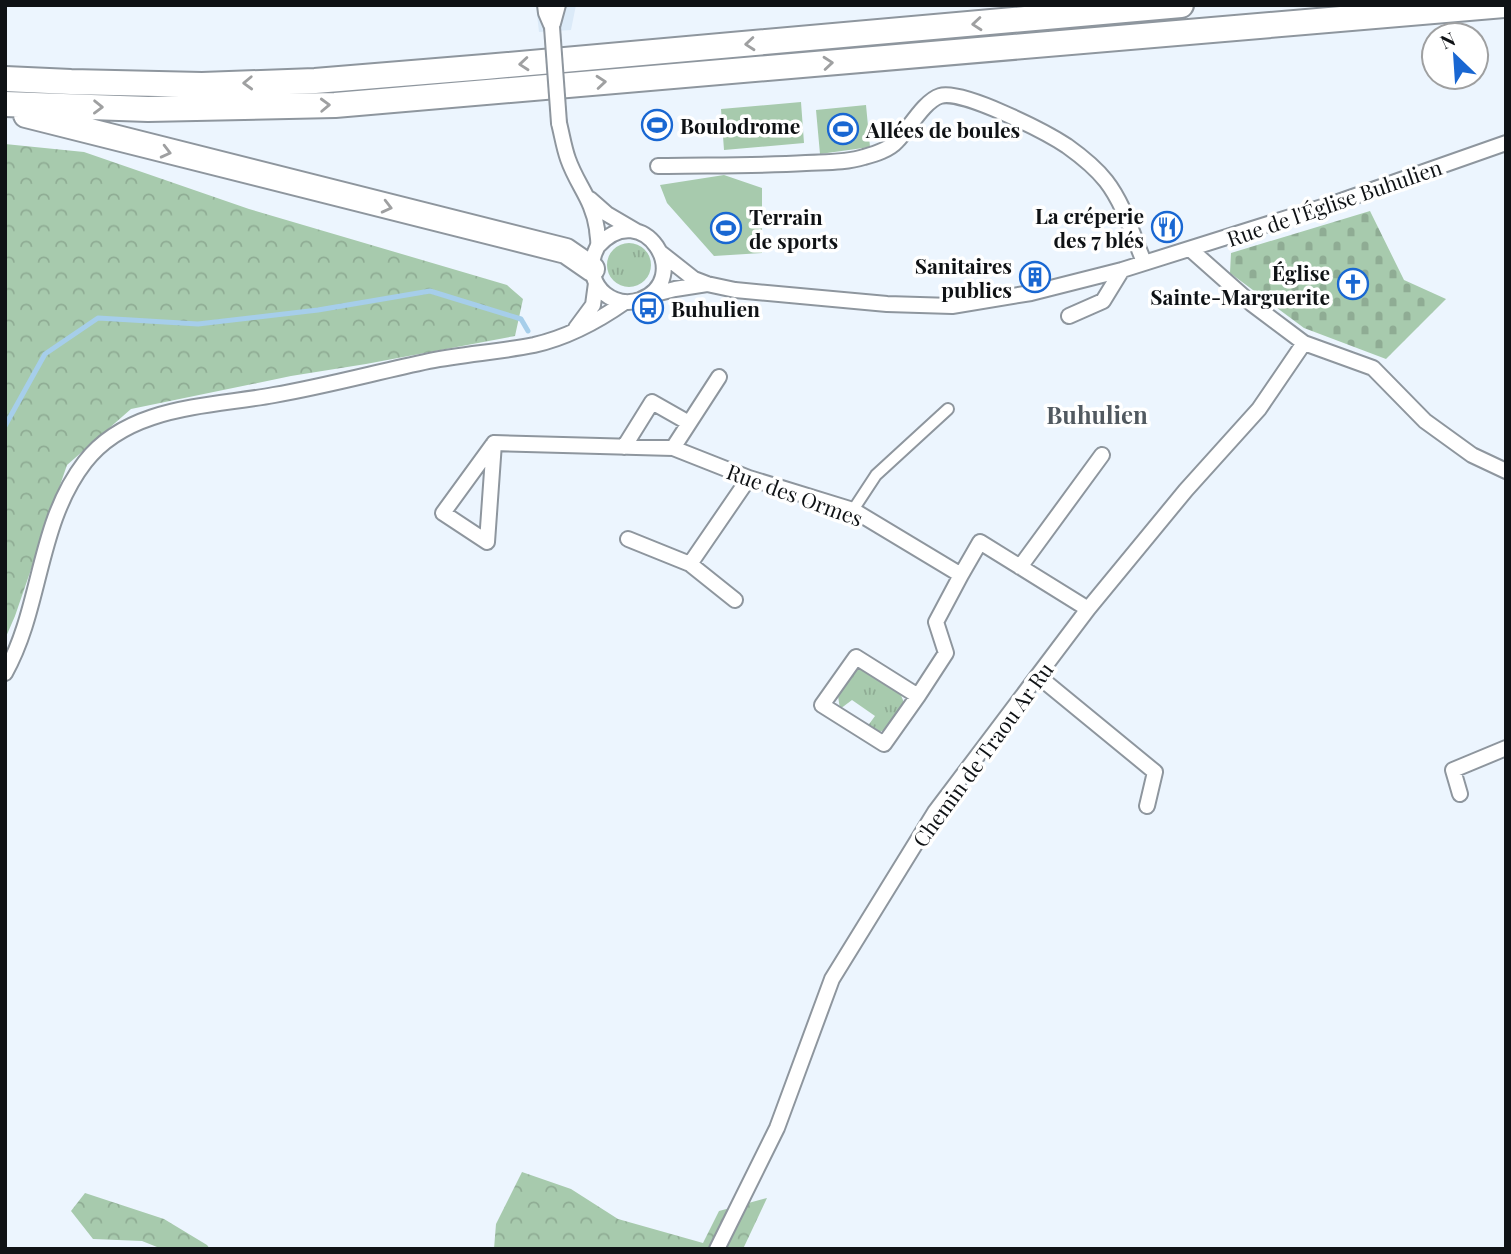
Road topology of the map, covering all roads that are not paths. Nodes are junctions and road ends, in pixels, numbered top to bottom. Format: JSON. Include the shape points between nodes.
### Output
{"nodes":[{"id":1,"x":545,"y":5,"type":"edge"},
{"id":2,"x":558,"y":5,"type":"edge"},
{"id":3,"x":995,"y":5,"type":"edge"},
{"id":4,"x":1181,"y":5,"type":"edge"},
{"id":5,"x":1504,"y":5,"type":"edge"},
{"id":6,"x":1118,"y":11,"type":"junction"},
{"id":7,"x":552,"y":27,"type":"junction"},
{"id":8,"x":5,"y":79,"type":"edge"},
{"id":9,"x":5,"y":104,"type":"edge"},
{"id":10,"x":5,"y":110,"type":"edge"},
{"id":11,"x":1506,"y":143,"type":"edge"},
{"id":12,"x":658,"y":166,"type":"dead end"},
{"id":13,"x":589,"y":199,"type":"junction"},
{"id":14,"x":636,"y":231,"type":"junction"},
{"id":15,"x":1189,"y":249,"type":"junction"},
{"id":16,"x":661,"y":253,"type":"junction"},
{"id":17,"x":1144,"y":262,"type":"junction"},
{"id":18,"x":595,"y":266,"type":"junction"},
{"id":19,"x":1122,"y":270,"type":"junction"},
{"id":20,"x":707,"y":285,"type":"junction"},
{"id":21,"x":647,"y":297,"type":"junction"},
{"id":22,"x":625,"y":302,"type":"junction"},
{"id":23,"x":1069,"y":316,"type":"dead end"},
{"id":24,"x":576,"y":329,"type":"junction"},
{"id":25,"x":1304,"y":342,"type":"junction"},
{"id":26,"x":719,"y":377,"type":"dead end"},
{"id":27,"x":948,"y":410,"type":"dead end"},
{"id":28,"x":690,"y":423,"type":"junction"},
{"id":29,"x":494,"y":443,"type":"junction"},
{"id":30,"x":624,"y":447,"type":"junction"},
{"id":31,"x":673,"y":448,"type":"junction"},
{"id":32,"x":1102,"y":455,"type":"dead end"},
{"id":33,"x":1506,"y":471,"type":"edge"},
{"id":34,"x":749,"y":478,"type":"junction"},
{"id":35,"x":853,"y":510,"type":"junction"},
{"id":36,"x":628,"y":539,"type":"dead end"},
{"id":37,"x":690,"y":564,"type":"junction"},
{"id":38,"x":1020,"y":567,"type":"junction"},
{"id":39,"x":961,"y":575,"type":"junction"},
{"id":40,"x":735,"y":600,"type":"dead end"},
{"id":41,"x":1088,"y":609,"type":"junction"},
{"id":42,"x":5,"y":673,"type":"edge"},
{"id":43,"x":1038,"y":676,"type":"junction"},
{"id":44,"x":918,"y":696,"type":"junction"},
{"id":45,"x":1506,"y":748,"type":"edge"},
{"id":46,"x":1460,"y":794,"type":"dead end"},
{"id":47,"x":1147,"y":806,"type":"dead end"},
{"id":48,"x":717,"y":1249,"type":"edge"}],
"edges":[{"from":1,"to":7,"type":"street"},
{"from":2,"to":7,"type":"street"},
{"from":3,"to":6,"type":"highway"},
{"from":4,"to":6,"type":"highway"},
{"from":9,"to":5,"type":"highway","one_way":true,"via":[[148,108],[335,105]]},
{"from":6,"to":8,"type":"highway","one_way":true,"via":[[316,81],[202,85]]},
{"from":7,"to":13,"type":"street","bridge":true,"via":[[559,123],[568,160]]},
{"from":10,"to":18,"type":"highway","one_way":true,"via":[[566,251]]},
{"from":11,"to":15,"type":"street","name":"Rue de l'Église Buhulien"},
{"from":12,"to":17,"type":"street","via":[[863,158],[895,144],[931,101],[942,95],[963,97],[1065,144],[1089,162],[1118,200]]},
{"from":13,"to":14,"type":"street"},
{"from":13,"to":18,"type":"street","via":[[596,226]]},
{"from":14,"to":16,"type":"street","via":[[646,235]]},
{"from":14,"to":18,"type":"street","via":[[605,238]]},
{"from":15,"to":17,"type":"street","name":"Rue de l'Église Buhulien"},
{"from":15,"to":25,"type":"street"},
{"from":16,"to":20,"type":"street","name":"Rue de l'Église Buhulien"},
{"from":16,"to":21,"type":"street","via":[[663,273]]},
{"from":17,"to":19,"type":"street","name":"Rue de l'Église Buhulien"},
{"from":18,"to":22,"type":"street","via":[[603,293]]},
{"from":18,"to":24,"type":"street","via":[[593,305]]},
{"from":19,"to":20,"type":"street","name":"Rue de l'Église Buhulien","via":[[1031,293],[952,306],[781,295]]},
{"from":19,"to":23,"type":"street","via":[[1103,301]]},
{"from":20,"to":21,"type":"street","name":"Rue de l'Église Buhulien"},
{"from":21,"to":22,"type":"street"},
{"from":22,"to":24,"type":"street"},
{"from":24,"to":42,"type":"street","via":[[535,344],[155,416],[124,429],[87,459],[60,503],[26,627]]},
{"from":25,"to":33,"type":"street","via":[[1373,368],[1425,421],[1472,456]]},
{"from":25,"to":41,"type":"street","name":"Chemin de Traou Ar Ru","via":[[1259,409]]},
{"from":26,"to":28,"type":"street"},
{"from":27,"to":35,"type":"street","via":[[876,475]]},
{"from":28,"to":30,"type":"street","via":[[652,402]]},
{"from":28,"to":31,"type":"street"},
{"from":29,"to":29,"type":"street","via":[[443,513],[487,542],[490,505]]},
{"from":29,"to":30,"type":"street","name":"Rue des Ormes"},
{"from":30,"to":31,"type":"street","name":"Rue des Ormes"},
{"from":31,"to":34,"type":"street","name":"Rue des Ormes"},
{"from":32,"to":38,"type":"street"},
{"from":34,"to":35,"type":"street","name":"Rue des Ormes"},
{"from":34,"to":37,"type":"street"},
{"from":35,"to":39,"type":"street","name":"Rue des Ormes"},
{"from":36,"to":37,"type":"street"},
{"from":37,"to":40,"type":"street"},
{"from":38,"to":39,"type":"street","via":[[980,542]]},
{"from":38,"to":41,"type":"street"},
{"from":39,"to":44,"type":"street","via":[[936,622],[946,653]]},
{"from":41,"to":43,"type":"street","name":"Chemin de Traou Ar Ru"},
{"from":43,"to":47,"type":"street","via":[[1155,772]]},
{"from":43,"to":48,"type":"street","name":"Chemin de Traou Ar Ru","via":[[935,812],[832,979],[777,1128]]},
{"from":44,"to":44,"type":"street","via":[[856,657],[822,705],[884,744]]},
{"from":45,"to":46,"type":"street","via":[[1453,770]]}]}
